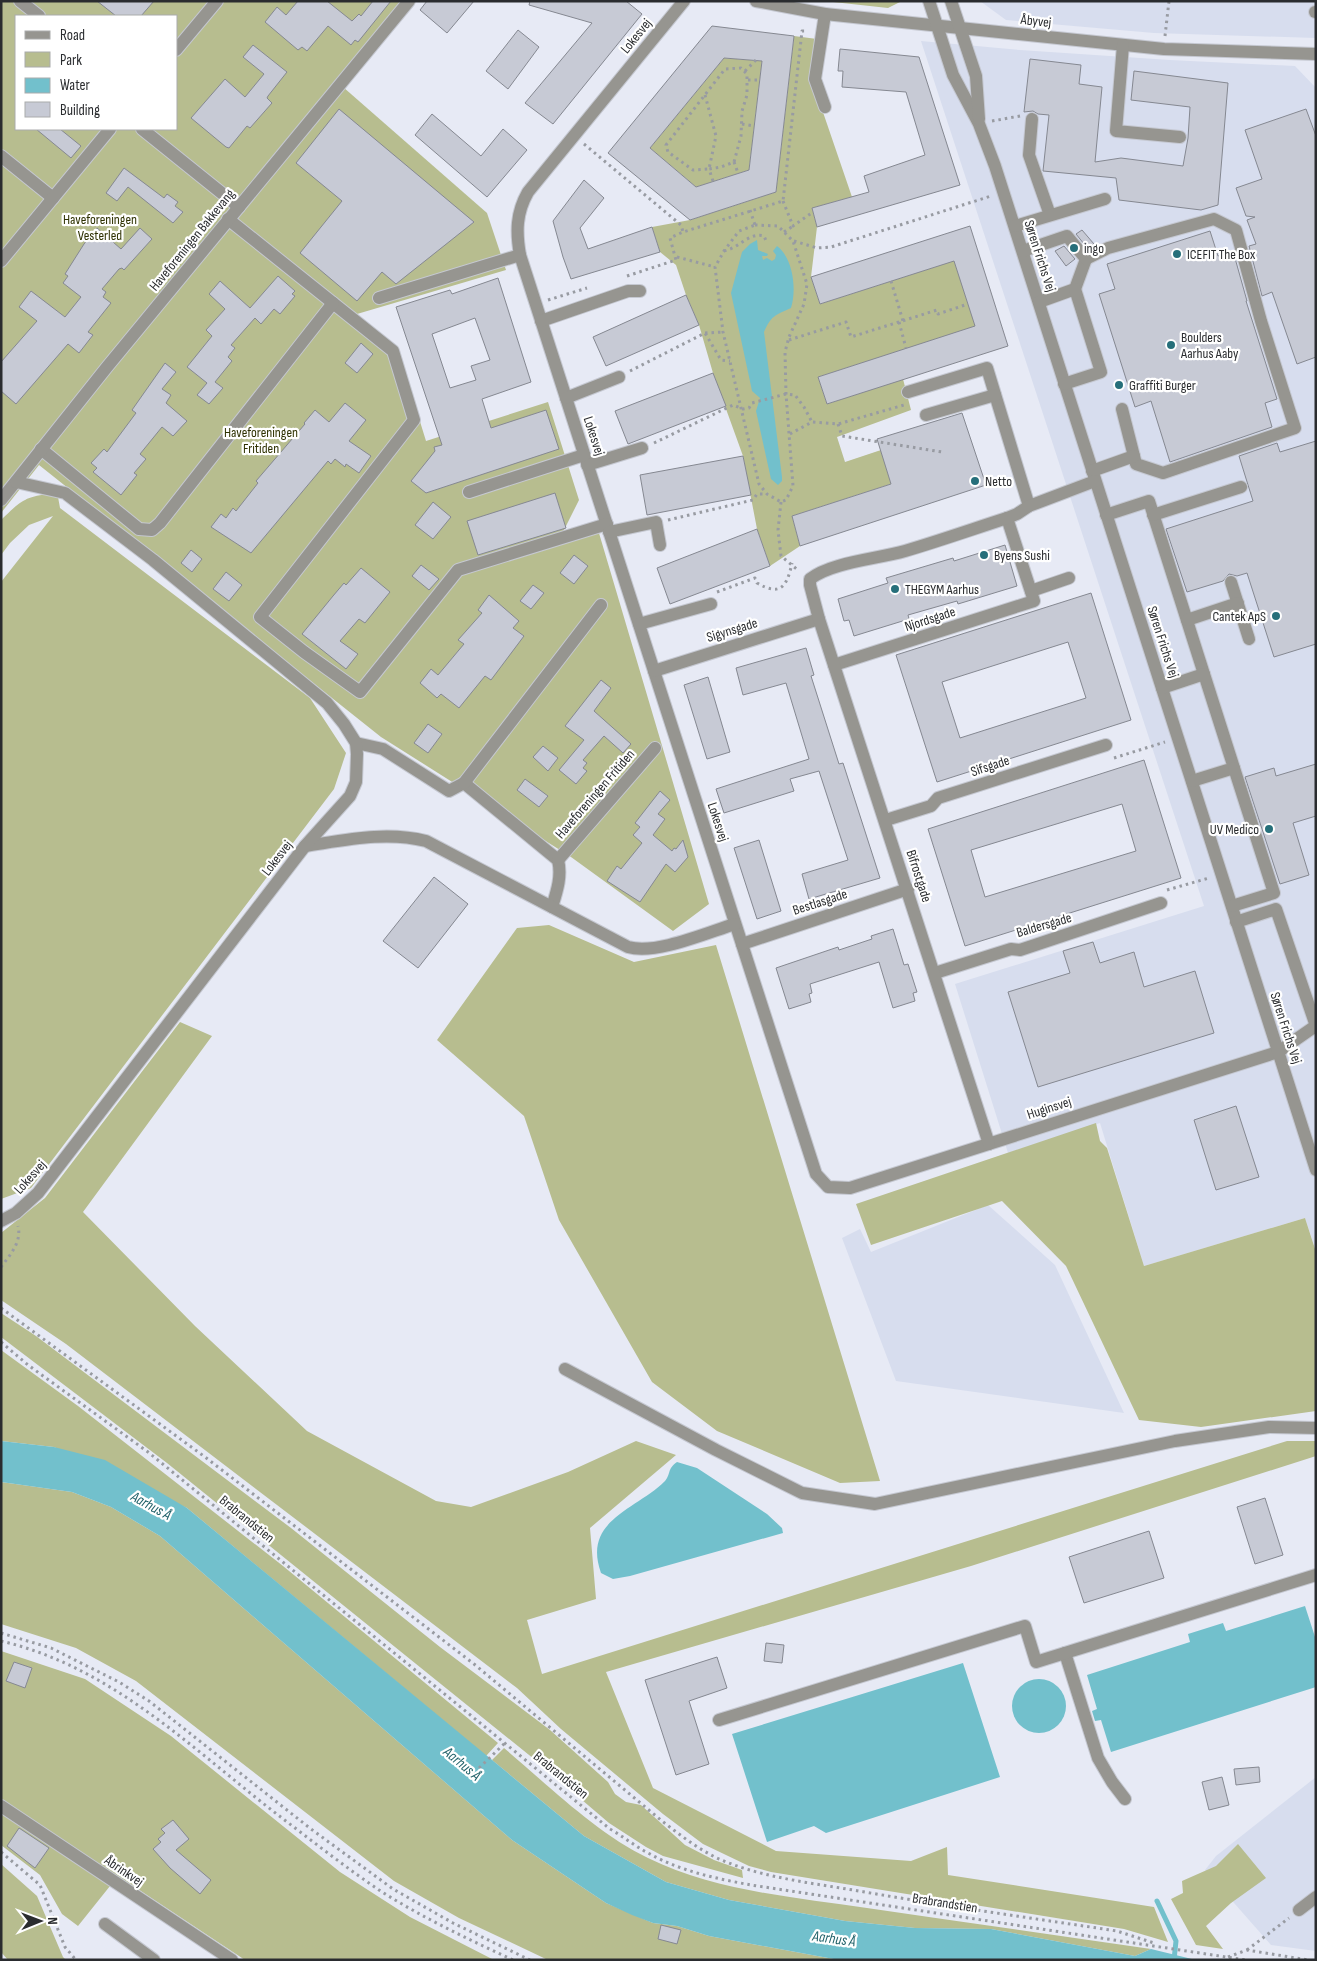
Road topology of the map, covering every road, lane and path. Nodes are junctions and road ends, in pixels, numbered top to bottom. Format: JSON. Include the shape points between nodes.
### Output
{"nodes":[{"id":1,"x":20,"y":1,"type":"edge"},
{"id":2,"x":217,"y":1,"type":"edge"},
{"id":3,"x":409,"y":1,"type":"edge"},
{"id":4,"x":684,"y":1,"type":"edge"},
{"id":5,"x":756,"y":1,"type":"edge"},
{"id":6,"x":929,"y":1,"type":"edge"},
{"id":7,"x":951,"y":1,"type":"edge"},
{"id":8,"x":1169,"y":1,"type":"edge"},
{"id":9,"x":825,"y":14,"type":"junction"},
{"id":10,"x":38,"y":15,"type":"edge"},
{"id":11,"x":937,"y":26,"type":"junction"},
{"id":12,"x":960,"y":28,"type":"junction"},
{"id":13,"x":822,"y":33,"type":"junction"},
{"id":14,"x":1123,"y":45,"type":"junction"},
{"id":15,"x":178,"y":48,"type":"edge"},
{"id":16,"x":1164,"y":49,"type":"junction"},
{"id":17,"x":1316,"y":54,"type":"edge"},
{"id":18,"x":756,"y":60,"type":"dead end"},
{"id":19,"x":745,"y":71,"type":"junction"},
{"id":20,"x":748,"y":80,"type":"junction"},
{"id":21,"x":760,"y":80,"type":"dead end"},
{"id":22,"x":705,"y":95,"type":"junction"},
{"id":23,"x":825,"y":107,"type":"dead end"},
{"id":24,"x":1032,"y":119,"type":"joint"},
{"id":25,"x":742,"y":124,"type":"junction"},
{"id":26,"x":979,"y":124,"type":"junction"},
{"id":27,"x":754,"y":126,"type":"dead end"},
{"id":28,"x":109,"y":130,"type":"edge"},
{"id":29,"x":143,"y":130,"type":"edge"},
{"id":30,"x":574,"y":136,"type":"junction"},
{"id":31,"x":1180,"y":137,"type":"dead end"},
{"id":32,"x":1,"y":156,"type":"edge"},
{"id":33,"x":734,"y":162,"type":"junction"},
{"id":34,"x":709,"y":169,"type":"junction"},
{"id":35,"x":738,"y":174,"type":"dead end"},
{"id":36,"x":713,"y":181,"type":"dead end"},
{"id":37,"x":1004,"y":192,"type":"junction"},
{"id":38,"x":53,"y":198,"type":"junction"},
{"id":39,"x":1105,"y":198,"type":"dead end"},
{"id":40,"x":783,"y":201,"type":"junction"},
{"id":41,"x":239,"y":206,"type":"junction"},
{"id":42,"x":750,"y":210,"type":"junction"},
{"id":43,"x":813,"y":212,"type":"dead end"},
{"id":44,"x":1050,"y":215,"type":"junction"},
{"id":45,"x":228,"y":219,"type":"junction"},
{"id":46,"x":755,"y":224,"type":"junction"},
{"id":47,"x":793,"y":226,"type":"junction"},
{"id":48,"x":1015,"y":226,"type":"junction"},
{"id":49,"x":683,"y":232,"type":"junction"},
{"id":50,"x":784,"y":232,"type":"junction"},
{"id":51,"x":793,"y":241,"type":"junction"},
{"id":52,"x":767,"y":243,"type":"dead end"},
{"id":53,"x":724,"y":251,"type":"junction"},
{"id":54,"x":1023,"y":251,"type":"junction"},
{"id":55,"x":520,"y":255,"type":"junction"},
{"id":56,"x":677,"y":257,"type":"junction"},
{"id":57,"x":1086,"y":259,"type":"junction"},
{"id":58,"x":1,"y":260,"type":"edge"},
{"id":59,"x":715,"y":267,"type":"junction"},
{"id":60,"x":620,"y":278,"type":"dead end"},
{"id":61,"x":891,"y":281,"type":"dead end"},
{"id":62,"x":592,"y":286,"type":"dead end"},
{"id":63,"x":1074,"y":289,"type":"junction"},
{"id":64,"x":640,"y":291,"type":"dead end"},
{"id":65,"x":379,"y":298,"type":"dead end"},
{"id":66,"x":1039,"y":302,"type":"junction"},
{"id":67,"x":333,"y":303,"type":"junction"},
{"id":68,"x":535,"y":304,"type":"junction"},
{"id":69,"x":968,"y":304,"type":"dead end"},
{"id":70,"x":541,"y":321,"type":"junction"},
{"id":71,"x":901,"y":321,"type":"junction"},
{"id":72,"x":723,"y":332,"type":"junction"},
{"id":73,"x":705,"y":333,"type":"junction"},
{"id":74,"x":788,"y":340,"type":"junction"},
{"id":75,"x":906,"y":348,"type":"dead end"},
{"id":76,"x":730,"y":361,"type":"junction"},
{"id":77,"x":619,"y":377,"type":"joint"},
{"id":78,"x":1064,"y":384,"type":"junction"},
{"id":79,"x":786,"y":394,"type":"junction"},
{"id":80,"x":995,"y":395,"type":"junction"},
{"id":81,"x":566,"y":398,"type":"junction"},
{"id":82,"x":910,"y":398,"type":"joint"},
{"id":83,"x":743,"y":409,"type":"junction"},
{"id":84,"x":1122,"y":409,"type":"dead end"},
{"id":85,"x":926,"y":415,"type":"dead end"},
{"id":86,"x":812,"y":422,"type":"junction"},
{"id":87,"x":838,"y":424,"type":"junction"},
{"id":88,"x":790,"y":434,"type":"junction"},
{"id":89,"x":642,"y":448,"type":"joint"},
{"id":90,"x":41,"y":449,"type":"junction"},
{"id":91,"x":942,"y":452,"type":"dead end"},
{"id":92,"x":1134,"y":456,"type":"junction"},
{"id":93,"x":586,"y":460,"type":"junction"},
{"id":94,"x":1094,"y":476,"type":"junction"},
{"id":95,"x":76,"y":478,"type":"junction"},
{"id":96,"x":16,"y":482,"type":"junction"},
{"id":97,"x":1242,"y":487,"type":"dead end"},
{"id":98,"x":469,"y":492,"type":"dead end"},
{"id":99,"x":65,"y":493,"type":"junction"},
{"id":100,"x":767,"y":494,"type":"junction"},
{"id":101,"x":1,"y":500,"type":"edge"},
{"id":102,"x":781,"y":502,"type":"junction"},
{"id":103,"x":1029,"y":506,"type":"junction"},
{"id":104,"x":1106,"y":515,"type":"junction"},
{"id":105,"x":1153,"y":516,"type":"junction"},
{"id":106,"x":1007,"y":518,"type":"junction"},
{"id":107,"x":656,"y":522,"type":"junction"},
{"id":108,"x":608,"y":528,"type":"junction"},
{"id":109,"x":660,"y":545,"type":"dead end"},
{"id":110,"x":792,"y":563,"type":"junction"},
{"id":111,"x":1069,"y":578,"type":"dead end"},
{"id":112,"x":810,"y":579,"type":"junction"},
{"id":113,"x":1231,"y":582,"type":"dead end"},
{"id":114,"x":1032,"y":596,"type":"junction"},
{"id":115,"x":1238,"y":603,"type":"junction"},
{"id":116,"x":711,"y":604,"type":"joint"},
{"id":117,"x":601,"y":606,"type":"dead end"},
{"id":118,"x":819,"y":619,"type":"junction"},
{"id":119,"x":1187,"y":620,"type":"junction"},
{"id":120,"x":639,"y":624,"type":"junction"},
{"id":121,"x":1249,"y":639,"type":"dead end"},
{"id":122,"x":834,"y":665,"type":"junction"},
{"id":123,"x":654,"y":670,"type":"junction"},
{"id":124,"x":1204,"y":674,"type":"junction"},
{"id":125,"x":1162,"y":688,"type":"junction"},
{"id":126,"x":1178,"y":738,"type":"junction"},
{"id":127,"x":356,"y":743,"type":"junction"},
{"id":128,"x":1106,"y":745,"type":"joint"},
{"id":129,"x":655,"y":748,"type":"dead end"},
{"id":130,"x":1234,"y":768,"type":"junction"},
{"id":131,"x":1192,"y":781,"type":"junction"},
{"id":132,"x":464,"y":783,"type":"junction"},
{"id":133,"x":886,"y":820,"type":"junction"},
{"id":134,"x":305,"y":846,"type":"junction"},
{"id":135,"x":558,"y":860,"type":"junction"},
{"id":136,"x":1221,"y":874,"type":"junction"},
{"id":137,"x":908,"y":889,"type":"junction"},
{"id":138,"x":1161,"y":903,"type":"joint"},
{"id":139,"x":1232,"y":906,"type":"junction"},
{"id":140,"x":552,"y":907,"type":"junction"},
{"id":141,"x":1236,"y":922,"type":"junction"},
{"id":142,"x":735,"y":924,"type":"junction"},
{"id":143,"x":742,"y":944,"type":"junction"},
{"id":144,"x":935,"y":973,"type":"junction"},
{"id":145,"x":1315,"y":1027,"type":"edge"},
{"id":146,"x":1278,"y":1052,"type":"junction"},
{"id":147,"x":989,"y":1144,"type":"junction"},
{"id":148,"x":1316,"y":1170,"type":"edge"},
{"id":149,"x":828,"y":1187,"type":"joint"},
{"id":150,"x":16,"y":1213,"type":"junction"},
{"id":151,"x":1,"y":1220,"type":"edge"},
{"id":152,"x":1,"y":1267,"type":"edge"},
{"id":153,"x":1,"y":1308,"type":"edge"},
{"id":154,"x":1,"y":1342,"type":"edge"},
{"id":155,"x":565,"y":1369,"type":"dead end"},
{"id":156,"x":1316,"y":1428,"type":"edge"},
{"id":157,"x":1316,"y":1575,"type":"edge"},
{"id":158,"x":1,"y":1633,"type":"edge"},
{"id":159,"x":1,"y":1641,"type":"edge"},
{"id":160,"x":1065,"y":1653,"type":"junction"},
{"id":161,"x":719,"y":1720,"type":"dead end"},
{"id":162,"x":504,"y":1743,"type":"junction"},
{"id":163,"x":479,"y":1768,"type":"dead end"},
{"id":164,"x":1125,"y":1800,"type":"dead end"},
{"id":165,"x":1,"y":1806,"type":"edge"},
{"id":166,"x":1,"y":1852,"type":"edge"},
{"id":167,"x":1316,"y":1897,"type":"edge"},
{"id":168,"x":1299,"y":1910,"type":"joint"},
{"id":169,"x":105,"y":1924,"type":"dead end"},
{"id":170,"x":1160,"y":1946,"type":"junction"},
{"id":171,"x":1247,"y":1950,"type":"junction"},
{"id":172,"x":1228,"y":1957,"type":"junction"},
{"id":173,"x":76,"y":1960,"type":"edge"},
{"id":174,"x":154,"y":1960,"type":"edge"},
{"id":175,"x":232,"y":1960,"type":"edge"},
{"id":176,"x":513,"y":1960,"type":"edge"},
{"id":177,"x":530,"y":1960,"type":"edge"},
{"id":178,"x":1246,"y":1960,"type":"edge"},
{"id":179,"x":1308,"y":1960,"type":"edge"}],
"edges":[{"from":1,"to":10,"type":"street"},
{"from":2,"to":15,"type":"street"},
{"from":3,"to":41,"type":"street","name":"Haveforeningen Bakkevang"},
{"from":4,"to":30,"type":"street","name":"Lokesvej"},
{"from":5,"to":9,"type":"street","name":"Åbyvej"},
{"from":6,"to":11,"type":"street","name":"Søren Frichs Vej"},
{"from":7,"to":12,"type":"street","name":"Søren Frichs Vej"},
{"from":8,"to":16,"type":"path"},
{"from":9,"to":11,"type":"street","name":"Åbyvej"},
{"from":9,"to":13,"type":"street"},
{"from":11,"to":12,"type":"street","name":"Åbyvej"},
{"from":11,"to":26,"type":"street","name":"Søren Frichs Vej","via":[[953,75]]},
{"from":12,"to":14,"type":"street","name":"Åbyvej"},
{"from":12,"to":26,"type":"street","name":"Søren Frichs Vej","via":[[976,76]]},
{"from":13,"to":23,"type":"street","via":[[815,79]]},
{"from":13,"to":40,"type":"path","via":[[802,31]]},
{"from":14,"to":16,"type":"street","name":"Åbyvej"},
{"from":14,"to":31,"type":"street","via":[[1116,131]]},
{"from":16,"to":17,"type":"street","name":"Åbyvej"},
{"from":18,"to":19,"type":"path"},
{"from":19,"to":20,"type":"path"},
{"from":19,"to":22,"type":"path","via":[[741,68],[725,69]]},
{"from":20,"to":21,"type":"path"},
{"from":20,"to":25,"type":"path"},
{"from":22,"to":34,"type":"path","via":[[716,136]]},
{"from":22,"to":34,"type":"path","via":[[666,145],[668,152],[694,170]]},
{"from":24,"to":26,"type":"path","via":[[1019,116]]},
{"from":24,"to":44,"type":"street","via":[[1029,155]]},
{"from":25,"to":27,"type":"path"},
{"from":25,"to":33,"type":"path"},
{"from":26,"to":37,"type":"street","name":"Søren Frichs Vej"},
{"from":28,"to":38,"type":"street"},
{"from":29,"to":41,"type":"street"},
{"from":30,"to":49,"type":"path","via":[[681,225]]},
{"from":30,"to":55,"type":"street","name":"Lokesvej","via":[[522,203],[517,228]]},
{"from":32,"to":38,"type":"street"},
{"from":33,"to":34,"type":"path"},
{"from":33,"to":35,"type":"path"},
{"from":34,"to":36,"type":"path"},
{"from":37,"to":48,"type":"street","name":"Søren Frichs Vej"},
{"from":37,"to":51,"type":"path","via":[[831,247],[817,248]]},
{"from":38,"to":58,"type":"street"},
{"from":39,"to":44,"type":"street"},
{"from":40,"to":42,"type":"path"},
{"from":40,"to":47,"type":"path"},
{"from":41,"to":45,"type":"street","name":"Haveforeningen Bakkevang"},
{"from":42,"to":46,"type":"path"},
{"from":42,"to":49,"type":"path"},
{"from":43,"to":47,"type":"path"},
{"from":44,"to":48,"type":"street"},
{"from":45,"to":67,"type":"street"},
{"from":45,"to":90,"type":"street","name":"Haveforeningen Bakkevang"},
{"from":46,"to":50,"type":"path","via":[[778,226]]},
{"from":46,"to":53,"type":"path","via":[[739,231]]},
{"from":47,"to":50,"type":"path"},
{"from":48,"to":54,"type":"street","name":"Søren Frichs Vej"},
{"from":49,"to":56,"type":"path","via":[[670,238]]},
{"from":50,"to":51,"type":"path"},
{"from":51,"to":74,"type":"path","via":[[807,284],[804,304]]},
{"from":52,"to":53,"type":"path","via":[[764,236],[759,235]]},
{"from":53,"to":59,"type":"path"},
{"from":54,"to":57,"type":"street","via":[[1067,236]]},
{"from":54,"to":66,"type":"street","name":"Søren Frichs Vej"},
{"from":55,"to":65,"type":"street"},
{"from":55,"to":68,"type":"street","name":"Lokesvej"},
{"from":56,"to":59,"type":"path"},
{"from":56,"to":60,"type":"path"},
{"from":57,"to":63,"type":"street"},
{"from":57,"to":92,"type":"street","via":[[1108,248],[1214,219],[1236,230],[1295,428],[1163,474],[1136,464]]},
{"from":59,"to":72,"type":"path"},
{"from":61,"to":71,"type":"path"},
{"from":62,"to":68,"type":"path"},
{"from":63,"to":66,"type":"street"},
{"from":63,"to":78,"type":"street","via":[[1101,372]]},
{"from":64,"to":70,"type":"street","via":[[628,291]]},
{"from":66,"to":78,"type":"street","name":"Søren Frichs Vej"},
{"from":67,"to":95,"type":"street","via":[[152,530],[139,529]]},
{"from":67,"to":108,"type":"street","via":[[393,351],[414,420],[260,617],[360,692],[458,570]]},
{"from":68,"to":70,"type":"street","name":"Lokesvej"},
{"from":69,"to":71,"type":"path"},
{"from":70,"to":81,"type":"street","name":"Lokesvej"},
{"from":71,"to":74,"type":"path","via":[[851,337],[846,322]]},
{"from":71,"to":75,"type":"path"},
{"from":72,"to":73,"type":"path"},
{"from":72,"to":76,"type":"path"},
{"from":73,"to":76,"type":"path","via":[[720,360]]},
{"from":73,"to":77,"type":"path"},
{"from":74,"to":79,"type":"path","via":[[785,352]]},
{"from":76,"to":83,"type":"path"},
{"from":77,"to":81,"type":"street"},
{"from":78,"to":94,"type":"street","name":"Søren Frichs Vej"},
{"from":79,"to":83,"type":"path","via":[[752,403]]},
{"from":79,"to":86,"type":"path","via":[[795,395]]},
{"from":79,"to":88,"type":"path"},
{"from":80,"to":82,"type":"street","via":[[986,368]]},
{"from":80,"to":85,"type":"street"},
{"from":80,"to":103,"type":"street"},
{"from":81,"to":93,"type":"street","name":"Lokesvej"},
{"from":82,"to":87,"type":"path"},
{"from":83,"to":89,"type":"path","via":[[734,405]]},
{"from":83,"to":100,"type":"path","via":[[759,484]]},
{"from":84,"to":92,"type":"street"},
{"from":86,"to":87,"type":"path"},
{"from":86,"to":88,"type":"path"},
{"from":87,"to":91,"type":"path","via":[[842,436]]},
{"from":88,"to":102,"type":"path","via":[[793,486],[786,500]]},
{"from":89,"to":93,"type":"street"},
{"from":90,"to":95,"type":"street"},
{"from":90,"to":96,"type":"street","name":"Haveforeningen Bakkevang"},
{"from":92,"to":94,"type":"street"},
{"from":93,"to":98,"type":"street"},
{"from":93,"to":108,"type":"street","name":"Lokesvej"},
{"from":94,"to":103,"type":"street"},
{"from":94,"to":104,"type":"street","name":"Søren Frichs Vej"},
{"from":95,"to":99,"type":"street"},
{"from":96,"to":99,"type":"street"},
{"from":96,"to":101,"type":"street","name":"Haveforeningen Bakkevang"},
{"from":97,"to":105,"type":"street"},
{"from":99,"to":127,"type":"street","via":[[153,560],[327,703]]},
{"from":100,"to":102,"type":"path"},
{"from":100,"to":107,"type":"path","via":[[756,494],[753,500]]},
{"from":102,"to":110,"type":"path","via":[[778,530],[781,556]]},
{"from":103,"to":106,"type":"street"},
{"from":104,"to":105,"type":"street","via":[[1149,501]]},
{"from":104,"to":125,"type":"street","name":"Søren Frichs Vej"},
{"from":105,"to":119,"type":"street"},
{"from":106,"to":112,"type":"street","via":[[904,552],[817,573]]},
{"from":106,"to":114,"type":"street"},
{"from":107,"to":108,"type":"street"},
{"from":107,"to":109,"type":"street"},
{"from":108,"to":120,"type":"street","name":"Lokesvej"},
{"from":110,"to":112,"type":"path"},
{"from":110,"to":116,"type":"path","via":[[783,587],[765,588],[757,584],[755,578],[715,593]]},
{"from":111,"to":114,"type":"street","name":"Njordsgade"},
{"from":112,"to":118,"type":"street","name":"Bifrostgade"},
{"from":113,"to":115,"type":"street"},
{"from":114,"to":122,"type":"street","name":"Njordsgade"},
{"from":115,"to":119,"type":"street"},
{"from":115,"to":121,"type":"street"},
{"from":116,"to":120,"type":"street"},
{"from":117,"to":132,"type":"street"},
{"from":118,"to":122,"type":"street","name":"Bifrostgade"},
{"from":118,"to":123,"type":"street","name":"Sigynsgade"},
{"from":119,"to":124,"type":"street"},
{"from":120,"to":123,"type":"street","name":"Lokesvej"},
{"from":122,"to":133,"type":"street","name":"Bifrostgade"},
{"from":123,"to":142,"type":"street","name":"Lokesvej"},
{"from":124,"to":125,"type":"street"},
{"from":124,"to":130,"type":"street"},
{"from":125,"to":126,"type":"street","name":"Søren Frichs Vej"},
{"from":126,"to":128,"type":"path","via":[[1110,759]]},
{"from":126,"to":131,"type":"street","name":"Søren Frichs Vej"},
{"from":127,"to":132,"type":"street","via":[[383,750],[449,791]]},
{"from":127,"to":134,"type":"street","via":[[356,782],[350,796]]},
{"from":128,"to":133,"type":"street","name":"Sifsgade","via":[[938,798],[931,806]]},
{"from":129,"to":135,"type":"street","name":"Haveforeningen Fritiden"},
{"from":130,"to":131,"type":"street"},
{"from":130,"to":139,"type":"street","via":[[1274,893]]},
{"from":131,"to":136,"type":"street","name":"Søren Frichs Vej"},
{"from":132,"to":135,"type":"street"},
{"from":133,"to":137,"type":"street","name":"Bifrostgade"},
{"from":134,"to":140,"type":"street","name":"Lokesvej","via":[[384,836],[410,837],[426,841]]},
{"from":134,"to":150,"type":"street","name":"Lokesvej","via":[[54,1174]]},
{"from":135,"to":140,"type":"street","via":[[561,870]]},
{"from":136,"to":138,"type":"path","via":[[1158,893]]},
{"from":136,"to":139,"type":"street","name":"Søren Frichs Vej"},
{"from":137,"to":143,"type":"street","name":"Bestlasgade"},
{"from":137,"to":144,"type":"street","name":"Bifrostgade"},
{"from":138,"to":144,"type":"street","name":"Baldersgade","via":[[1020,950],[1010,949]]},
{"from":139,"to":141,"type":"street","name":"Søren Frichs Vej"},
{"from":140,"to":142,"type":"street","name":"Lokesvej","via":[[628,947],[645,950]]},
{"from":141,"to":145,"type":"street","via":[[1276,909]]},
{"from":141,"to":146,"type":"street","name":"Søren Frichs Vej"},
{"from":142,"to":143,"type":"street","name":"Lokesvej"},
{"from":143,"to":149,"type":"street","name":"Lokesvej","via":[[812,1166]]},
{"from":144,"to":147,"type":"street","name":"Bifrostgade"},
{"from":145,"to":146,"type":"street","name":"Huginsvej"},
{"from":146,"to":147,"type":"street","name":"Huginsvej"},
{"from":146,"to":148,"type":"street","name":"Søren Frichs Vej"},
{"from":147,"to":149,"type":"street","name":"Huginsvej","via":[[850,1188]]},
{"from":150,"to":151,"type":"street","name":"Lokesvej"},
{"from":150,"to":152,"type":"path","via":[[20,1234],[13,1252]]},
{"from":153,"to":170,"type":"path","via":[[205,1457],[474,1664],[662,1821],[689,1842],[718,1858],[780,1878],[1117,1931]]},
{"from":154,"to":162,"type":"path","name":"Brabrandstien","via":[[148,1452]]},
{"from":155,"to":156,"type":"street","via":[[802,1493],[875,1504],[1175,1441],[1269,1427]]},
{"from":157,"to":160,"type":"street"},
{"from":158,"to":177,"type":"path","via":[[51,1648],[119,1682],[149,1701],[312,1830],[393,1889],[453,1923]]},
{"from":159,"to":176,"type":"path","via":[[40,1653],[101,1680],[204,1753],[277,1814],[379,1890],[463,1937]]},
{"from":160,"to":161,"type":"street","via":[[1036,1662],[1025,1626]]},
{"from":160,"to":164,"type":"street","via":[[1098,1758]]},
{"from":162,"to":163,"type":"path"},
{"from":162,"to":170,"type":"path","name":"Brabrandstien","via":[[610,1829],[672,1864],[751,1885]]},
{"from":165,"to":175,"type":"street","name":"Åbrinkvej"},
{"from":166,"to":173,"type":"path","via":[[40,1885],[65,1947]]},
{"from":167,"to":168,"type":"street"},
{"from":168,"to":171,"type":"path"},
{"from":169,"to":174,"type":"street"},
{"from":170,"to":172,"type":"path","name":"Brabrandstien"},
{"from":171,"to":172,"type":"path","name":"Brabrandstien"},
{"from":171,"to":179,"type":"path","name":"Brabrandstien"},
{"from":172,"to":178,"type":"path","name":"Brabrandstien"}]}
